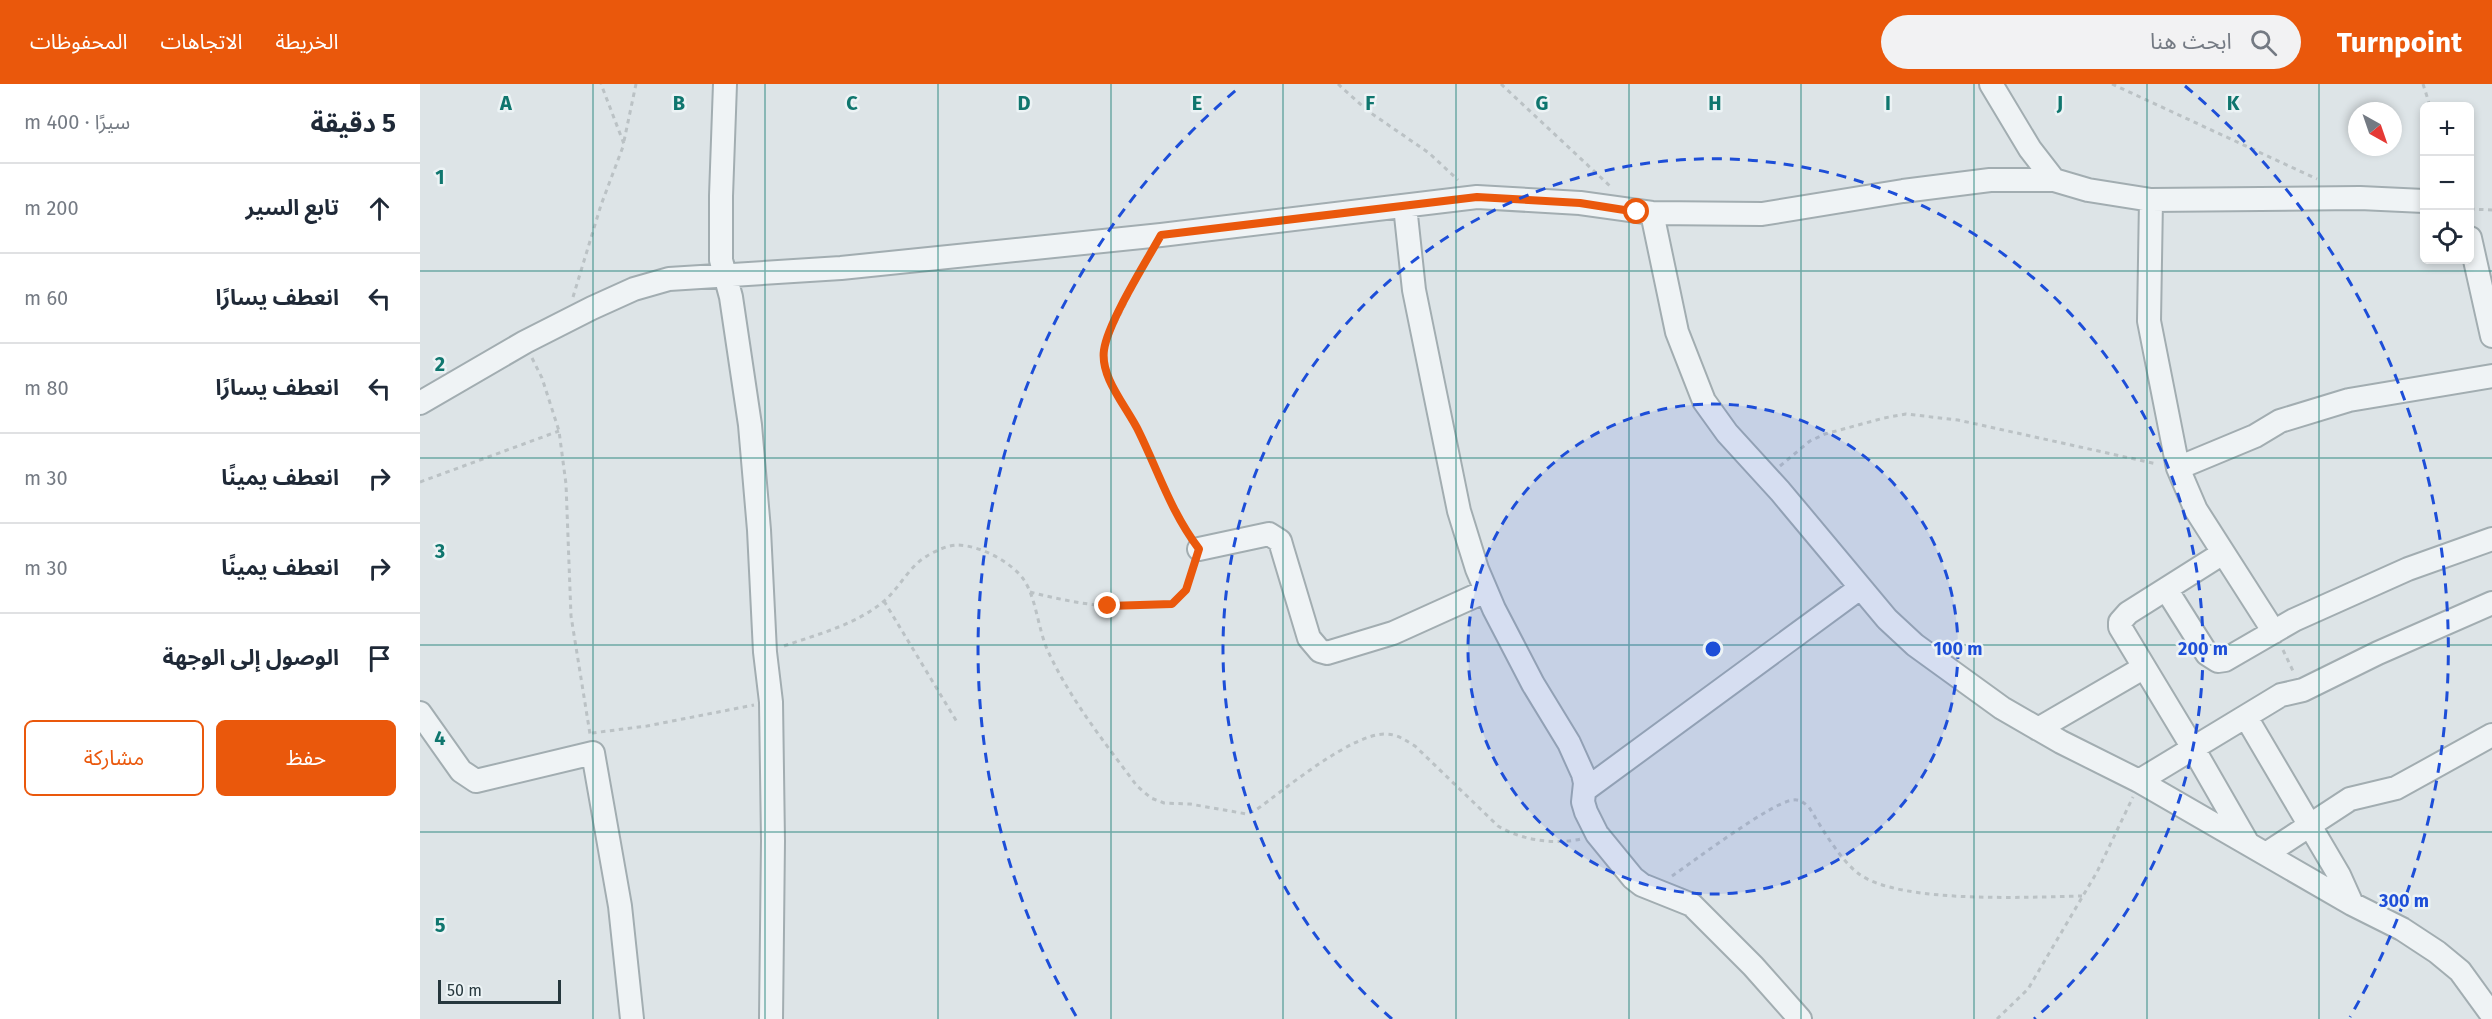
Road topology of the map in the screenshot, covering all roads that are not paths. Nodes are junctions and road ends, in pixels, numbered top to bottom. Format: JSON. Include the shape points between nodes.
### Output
{"nodes":[{"id":1,"x":725,"y":84,"type":"edge"},
{"id":2,"x":1991,"y":84,"type":"edge"},
{"id":3,"x":2054,"y":180,"type":"junction"},
{"id":4,"x":2151,"y":200,"type":"junction"},
{"id":5,"x":2420,"y":201,"type":"edge"},
{"id":6,"x":1405,"y":206,"type":"junction"},
{"id":7,"x":1652,"y":213,"type":"junction"},
{"id":8,"x":2474,"y":259,"type":"edge"},
{"id":9,"x":725,"y":277,"type":"junction"},
{"id":10,"x":2492,"y":336,"type":"edge"},
{"id":11,"x":2492,"y":376,"type":"edge"},
{"id":12,"x":420,"y":403,"type":"edge"},
{"id":13,"x":2178,"y":468,"type":"junction"},
{"id":14,"x":2492,"y":539,"type":"edge"},
{"id":15,"x":1199,"y":549,"type":"road end"},
{"id":16,"x":2223,"y":553,"type":"junction"},
{"id":17,"x":1860,"y":588,"type":"junction"},
{"id":18,"x":2166,"y":589,"type":"junction"},
{"id":19,"x":1486,"y":591,"type":"junction"},
{"id":20,"x":2492,"y":603,"type":"edge"},
{"id":21,"x":2274,"y":632,"type":"junction"},
{"id":22,"x":2143,"y":668,"type":"junction"},
{"id":23,"x":420,"y":713,"type":"edge"},
{"id":24,"x":2246,"y":717,"type":"junction"},
{"id":25,"x":2038,"y":729,"type":"junction"},
{"id":26,"x":2492,"y":735,"type":"edge"},
{"id":27,"x":2193,"y":748,"type":"junction"},
{"id":28,"x":2139,"y":781,"type":"junction"},
{"id":29,"x":1585,"y":790,"type":"junction"},
{"id":30,"x":2309,"y":824,"type":"junction"},
{"id":31,"x":2257,"y":849,"type":"junction"},
{"id":32,"x":2352,"y":904,"type":"junction"},
{"id":33,"x":2492,"y":1015,"type":"edge"},
{"id":34,"x":632,"y":1019,"type":"edge"},
{"id":35,"x":771,"y":1019,"type":"edge"},
{"id":36,"x":1800,"y":1019,"type":"edge"}],
"edges":[{"from":1,"to":9,"type":"street","via":[[720,229]]},
{"from":2,"to":3,"type":"street","via":[[2030,149]]},
{"from":3,"to":4,"type":"street"},
{"from":3,"to":7,"type":"street","via":[[1990,180],[1762,214]]},
{"from":4,"to":5,"type":"street"},
{"from":4,"to":13,"type":"street","via":[[2149,321]]},
{"from":6,"to":7,"type":"street","via":[[1477,197],[1580,203]]},
{"from":6,"to":9,"type":"street","via":[[1161,235]]},
{"from":6,"to":19,"type":"street","via":[[1414,290],[1459,511]]},
{"from":7,"to":17,"type":"street","via":[[1677,332],[1704,401]]},
{"from":8,"to":10,"type":"street"},
{"from":9,"to":12,"type":"street","via":[[669,279],[634,289],[525,342]]},
{"from":9,"to":35,"type":"street","via":[[750,425],[771,702]]},
{"from":11,"to":13,"type":"street","via":[[2349,400],[2280,421],[2255,436]]},
{"from":13,"to":16,"type":"street","via":[[2196,510]]},
{"from":14,"to":21,"type":"street","via":[[2408,569]]},
{"from":15,"to":19,"type":"street","via":[[1275,536],[1309,638],[1327,653],[1393,633]]},
{"from":16,"to":18,"type":"street"},
{"from":16,"to":21,"type":"street"},
{"from":17,"to":25,"type":"street","via":[[1915,645]]},
{"from":17,"to":29,"type":"street"},
{"from":18,"to":21,"type":"street","via":[[2207,654],[2218,662]]},
{"from":18,"to":22,"type":"street","via":[[2120,622]]},
{"from":19,"to":29,"type":"street","via":[[1510,642],[1569,743],[1583,774]]},
{"from":20,"to":24,"type":"street","via":[[2303,690],[2281,695]]},
{"from":22,"to":25,"type":"street"},
{"from":22,"to":27,"type":"street"},
{"from":23,"to":34,"type":"street","via":[[461,771],[476,781],[592,743],[620,906]]},
{"from":24,"to":27,"type":"street"},
{"from":24,"to":30,"type":"street"},
{"from":25,"to":28,"type":"street"},
{"from":26,"to":30,"type":"street","via":[[2396,788],[2350,799]]},
{"from":27,"to":28,"type":"street"},
{"from":27,"to":31,"type":"street"},
{"from":28,"to":31,"type":"street"},
{"from":29,"to":36,"type":"street","via":[[1583,802],[1597,834],[1633,878],[1692,905]]},
{"from":30,"to":31,"type":"street"},
{"from":30,"to":32,"type":"street","via":[[2340,875]]},
{"from":31,"to":32,"type":"street"},
{"from":32,"to":33,"type":"street","via":[[2438,952],[2460,971]]}]}
